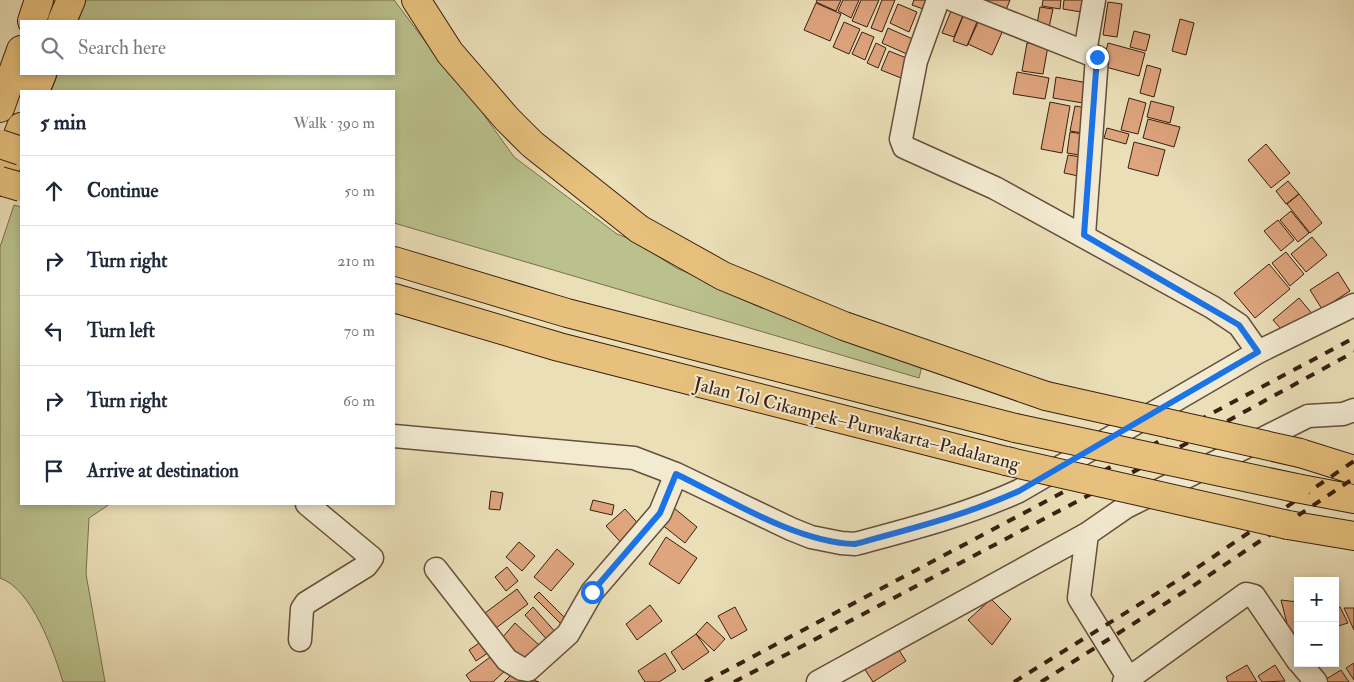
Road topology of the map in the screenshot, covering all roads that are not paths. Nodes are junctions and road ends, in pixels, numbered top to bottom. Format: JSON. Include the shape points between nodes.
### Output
{"nodes":[{"id":1,"x":39,"y":0,"type":"edge"},
{"id":2,"x":70,"y":0,"type":"edge"},
{"id":3,"x":416,"y":0,"type":"edge"},
{"id":4,"x":938,"y":0,"type":"edge"},
{"id":5,"x":953,"y":0,"type":"edge"},
{"id":6,"x":1094,"y":0,"type":"edge"},
{"id":7,"x":32,"y":20,"type":"edge"},
{"id":8,"x":62,"y":20,"type":"edge"},
{"id":9,"x":1085,"y":52,"type":"junction"},
{"id":10,"x":20,"y":53,"type":"edge"},
{"id":11,"x":42,"y":75,"type":"edge"},
{"id":12,"x":35,"y":90,"type":"edge"},
{"id":13,"x":0,"y":108,"type":"edge"},
{"id":14,"x":20,"y":130,"type":"edge"},
{"id":15,"x":0,"y":144,"type":"edge"},
{"id":16,"x":20,"y":151,"type":"edge"},
{"id":17,"x":0,"y":181,"type":"edge"},
{"id":18,"x":20,"y":187,"type":"edge"},
{"id":19,"x":1084,"y":235,"type":"junction"},
{"id":20,"x":395,"y":261,"type":"edge"},
{"id":21,"x":395,"y":298,"type":"edge"},
{"id":22,"x":1354,"y":305,"type":"edge"},
{"id":23,"x":1258,"y":352,"type":"junction"},
{"id":24,"x":1354,"y":410,"type":"edge"},
{"id":25,"x":395,"y":436,"type":"edge"},
{"id":26,"x":1354,"y":470,"type":"edge"},
{"id":27,"x":676,"y":474,"type":"junction"},
{"id":28,"x":1354,"y":499,"type":"edge"},
{"id":29,"x":308,"y":505,"type":"edge"},
{"id":30,"x":1087,"y":534,"type":"junction"},
{"id":31,"x":1354,"y":536,"type":"edge"},
{"id":32,"x":436,"y":569,"type":"dead end"},
{"id":33,"x":300,"y":640,"type":"dead end"},
{"id":34,"x":1294,"y":655,"type":"edge"},
{"id":35,"x":1303,"y":667,"type":"edge"},
{"id":36,"x":1128,"y":681,"type":"edge"},
{"id":37,"x":818,"y":682,"type":"edge"},
{"id":38,"x":1316,"y":682,"type":"edge"}],
"edges":[{"from":1,"to":7,"type":"highway"},
{"from":2,"to":8,"type":"highway"},
{"from":3,"to":26,"type":"highway","bridge":true,"via":[[450,53],[483,94],[532,144],[639,229],[723,276],[844,326],[1046,396],[1300,453]]},
{"from":4,"to":19,"type":"street","via":[[916,61],[901,139],[904,147],[995,188]]},
{"from":5,"to":9,"type":"street"},
{"from":6,"to":9,"type":"street"},
{"from":9,"to":19,"type":"street","via":[[1097,57]]},
{"from":10,"to":13,"type":"highway"},
{"from":11,"to":12,"type":"highway"},
{"from":14,"to":17,"type":"highway"},
{"from":15,"to":16,"type":"highway","bridge":true},
{"from":17,"to":18,"type":"highway","bridge":true},
{"from":19,"to":23,"type":"street","via":[[1239,325]]},
{"from":20,"to":28,"type":"highway","name":"Jalan Tol Cikampek–Purwakarta–Padalarang","bridge":true,"via":[[568,313],[1015,428]]},
{"from":21,"to":31,"type":"highway","name":"Jalan Tol Cikampek–Purwakarta–Padalarang","bridge":true,"via":[[559,347],[1006,461],[1288,525]]},
{"from":22,"to":23,"type":"street"},
{"from":23,"to":27,"type":"street","via":[[1019,491],[945,520],[855,544],[811,537],[791,530]]},
{"from":24,"to":30,"type":"street","via":[[1343,414],[1308,416],[1126,507]]},
{"from":25,"to":27,"type":"street","via":[[634,458]]},
{"from":27,"to":32,"type":"street","via":[[660,513],[592,592],[568,634],[528,670],[507,660]]},
{"from":29,"to":33,"type":"street","via":[[372,558],[366,566],[306,603],[302,609]]},
{"from":30,"to":36,"type":"street","via":[[1079,598]]},
{"from":30,"to":37,"type":"street"},
{"from":34,"to":36,"type":"street","via":[[1254,596],[1246,594]]},
{"from":35,"to":38,"type":"street"}]}
